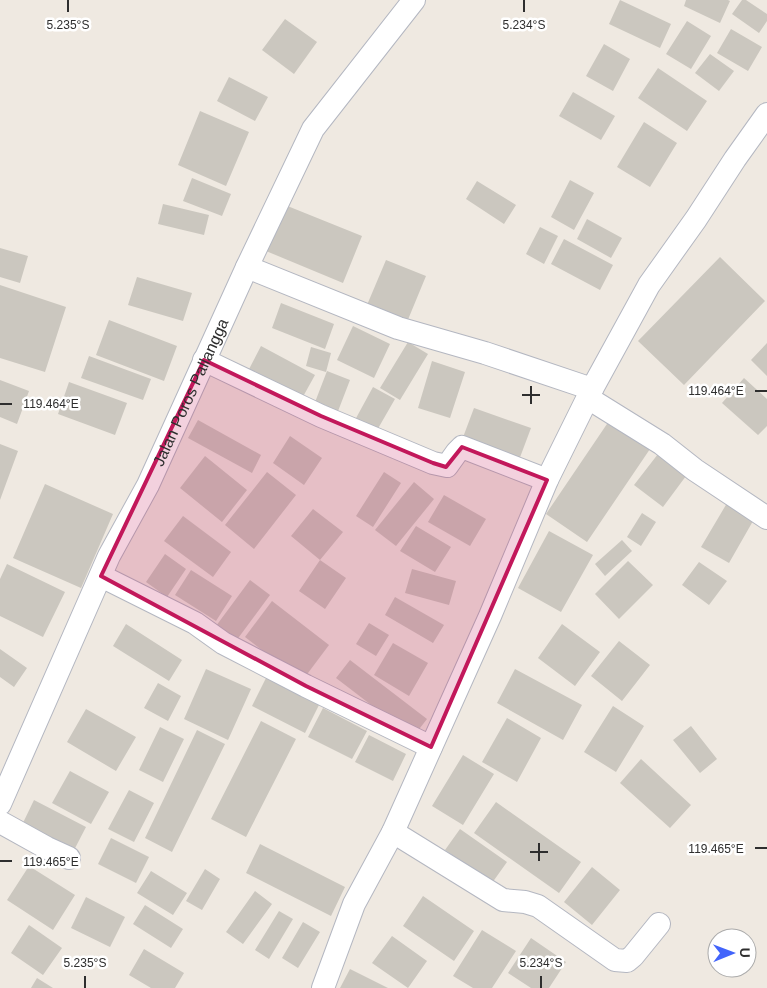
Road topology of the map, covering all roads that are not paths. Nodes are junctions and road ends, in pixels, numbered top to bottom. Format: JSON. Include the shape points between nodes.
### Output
{"nodes":[{"id":1,"x":414,"y":0,"type":"edge"},
{"id":2,"x":767,"y":114,"type":"edge"},
{"id":3,"x":247,"y":267,"type":"junction"},
{"id":4,"x":204,"y":360,"type":"junction"},
{"id":5,"x":590,"y":394,"type":"junction"},
{"id":6,"x":546,"y":480,"type":"junction"},
{"id":7,"x":767,"y":518,"type":"edge"},
{"id":8,"x":101,"y":576,"type":"junction"},
{"id":9,"x":431,"y":747,"type":"junction"},
{"id":10,"x":0,"y":804,"type":"edge"},
{"id":11,"x":0,"y":822,"type":"edge"},
{"id":12,"x":393,"y":832,"type":"junction"},
{"id":13,"x":69,"y":858,"type":"dead end"},
{"id":14,"x":659,"y":924,"type":"dead end"},
{"id":15,"x":323,"y":988,"type":"edge"}],
"edges":[{"from":1,"to":3,"type":"street","name":"Jalan Poros Pallangga","via":[[313,129]]},
{"from":2,"to":5,"type":"street","via":[[649,285]]},
{"from":3,"to":4,"type":"street","name":"Jalan Poros Pallangga"},
{"from":3,"to":5,"type":"street","via":[[398,328],[486,353]]},
{"from":4,"to":6,"type":"street","via":[[320,416],[433,462],[447,466],[462,447]]},
{"from":4,"to":8,"type":"street","name":"Jalan Poros Pallangga","via":[[148,485]]},
{"from":5,"to":6,"type":"street"},
{"from":5,"to":7,"type":"street"},
{"from":6,"to":9,"type":"street"},
{"from":8,"to":9,"type":"street","via":[[195,623],[223,643],[297,682]]},
{"from":8,"to":10,"type":"street","name":"Jalan Poros Pallangga"},
{"from":9,"to":12,"type":"street"},
{"from":11,"to":13,"type":"street"},
{"from":12,"to":14,"type":"street","via":[[503,900],[538,906],[615,960],[626,961],[633,956]]},
{"from":12,"to":15,"type":"street","via":[[354,904]]}]}
